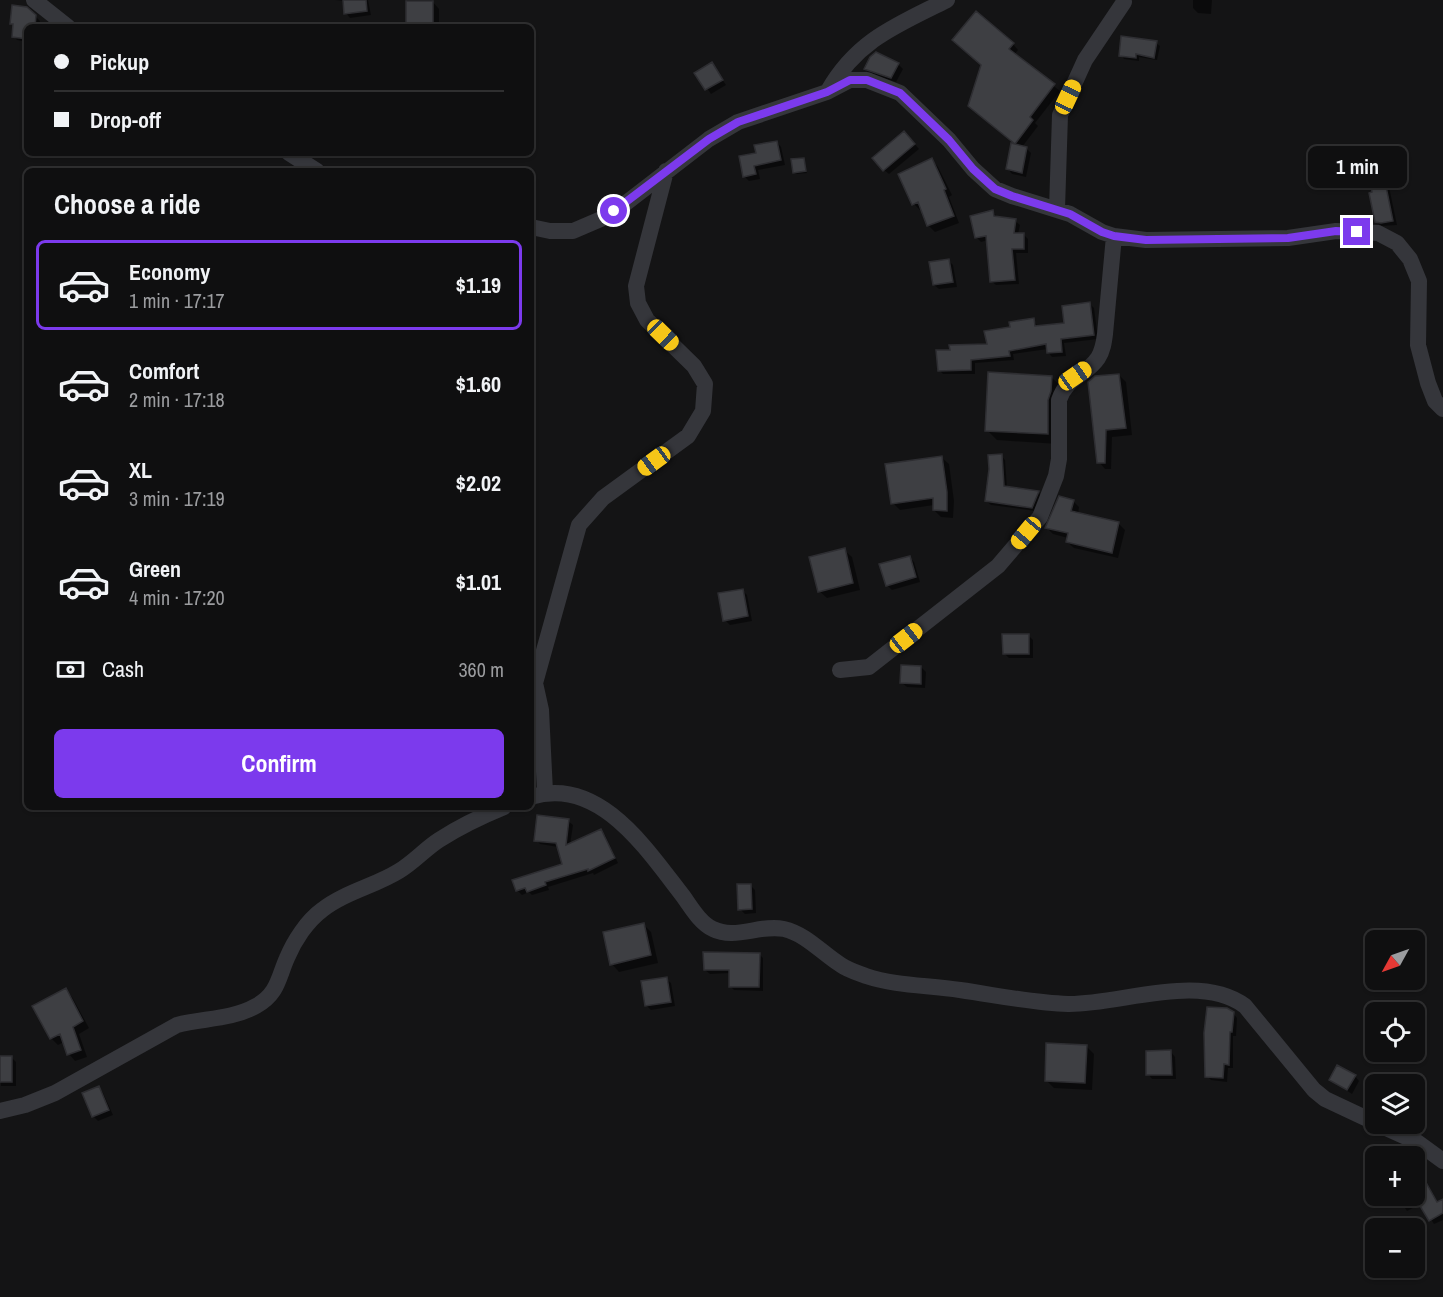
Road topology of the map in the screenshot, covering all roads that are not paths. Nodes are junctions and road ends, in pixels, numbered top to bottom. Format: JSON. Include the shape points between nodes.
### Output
{"nodes":[{"id":1,"x":34,"y":0,"type":"edge"},
{"id":2,"x":947,"y":0,"type":"edge"},
{"id":3,"x":1125,"y":2,"type":"dead end"},
{"id":4,"x":64,"y":24,"type":"edge"},
{"id":5,"x":827,"y":92,"type":"junction"},
{"id":6,"x":294,"y":156,"type":"edge"},
{"id":7,"x":312,"y":168,"type":"edge"},
{"id":8,"x":666,"y":171,"type":"junction"},
{"id":9,"x":1057,"y":209,"type":"junction"},
{"id":10,"x":534,"y":227,"type":"edge"},
{"id":11,"x":1114,"y":236,"type":"junction"},
{"id":12,"x":1443,"y":409,"type":"edge"},
{"id":13,"x":840,"y":670,"type":"dead end"},
{"id":14,"x":538,"y":794,"type":"edge"},
{"id":15,"x":498,"y":810,"type":"edge"},
{"id":16,"x":0,"y":1111,"type":"edge"},
{"id":17,"x":1365,"y":1118,"type":"edge"},
{"id":18,"x":1400,"y":1134,"type":"edge"},
{"id":19,"x":1443,"y":1161,"type":"edge"}],
"edges":[{"from":1,"to":4,"type":"street"},
{"from":2,"to":5,"type":"street","via":[[864,46]]},
{"from":3,"to":9,"type":"street","via":[[1085,60],[1060,115]]},
{"from":5,"to":8,"type":"street","via":[[738,122]]},
{"from":5,"to":9,"type":"street","via":[[850,80],[867,80],[900,93],[995,189]]},
{"from":6,"to":7,"type":"street"},
{"from":8,"to":10,"type":"street","via":[[602,219],[573,231]]},
{"from":8,"to":14,"type":"street","via":[[636,286],[638,303],[647,320],[694,366],[705,384],[704,411],[688,436],[603,498],[579,525],[535,683],[541,710]]},
{"from":9,"to":11,"type":"street"},
{"from":11,"to":12,"type":"street","via":[[1146,240],[1288,238],[1336,231],[1378,233],[1397,243],[1410,259],[1419,281],[1418,345],[1435,401]]},
{"from":11,"to":13,"type":"street","via":[[1102,350],[1097,360],[1062,391],[1059,459],[1040,517],[998,566],[869,667]]},
{"from":14,"to":17,"type":"street","via":[[575,795],[613,815],[713,930],[731,934],[765,927],[786,930],[815,945],[843,967],[868,976],[1070,1004],[1175,991],[1221,993],[1234,998],[1245,1006],[1314,1090]]},
{"from":15,"to":16,"type":"street","via":[[438,840],[400,871],[322,910],[288,956],[270,996],[256,1007],[216,1020],[177,1025],[55,1093]]},
{"from":18,"to":19,"type":"street"}]}
